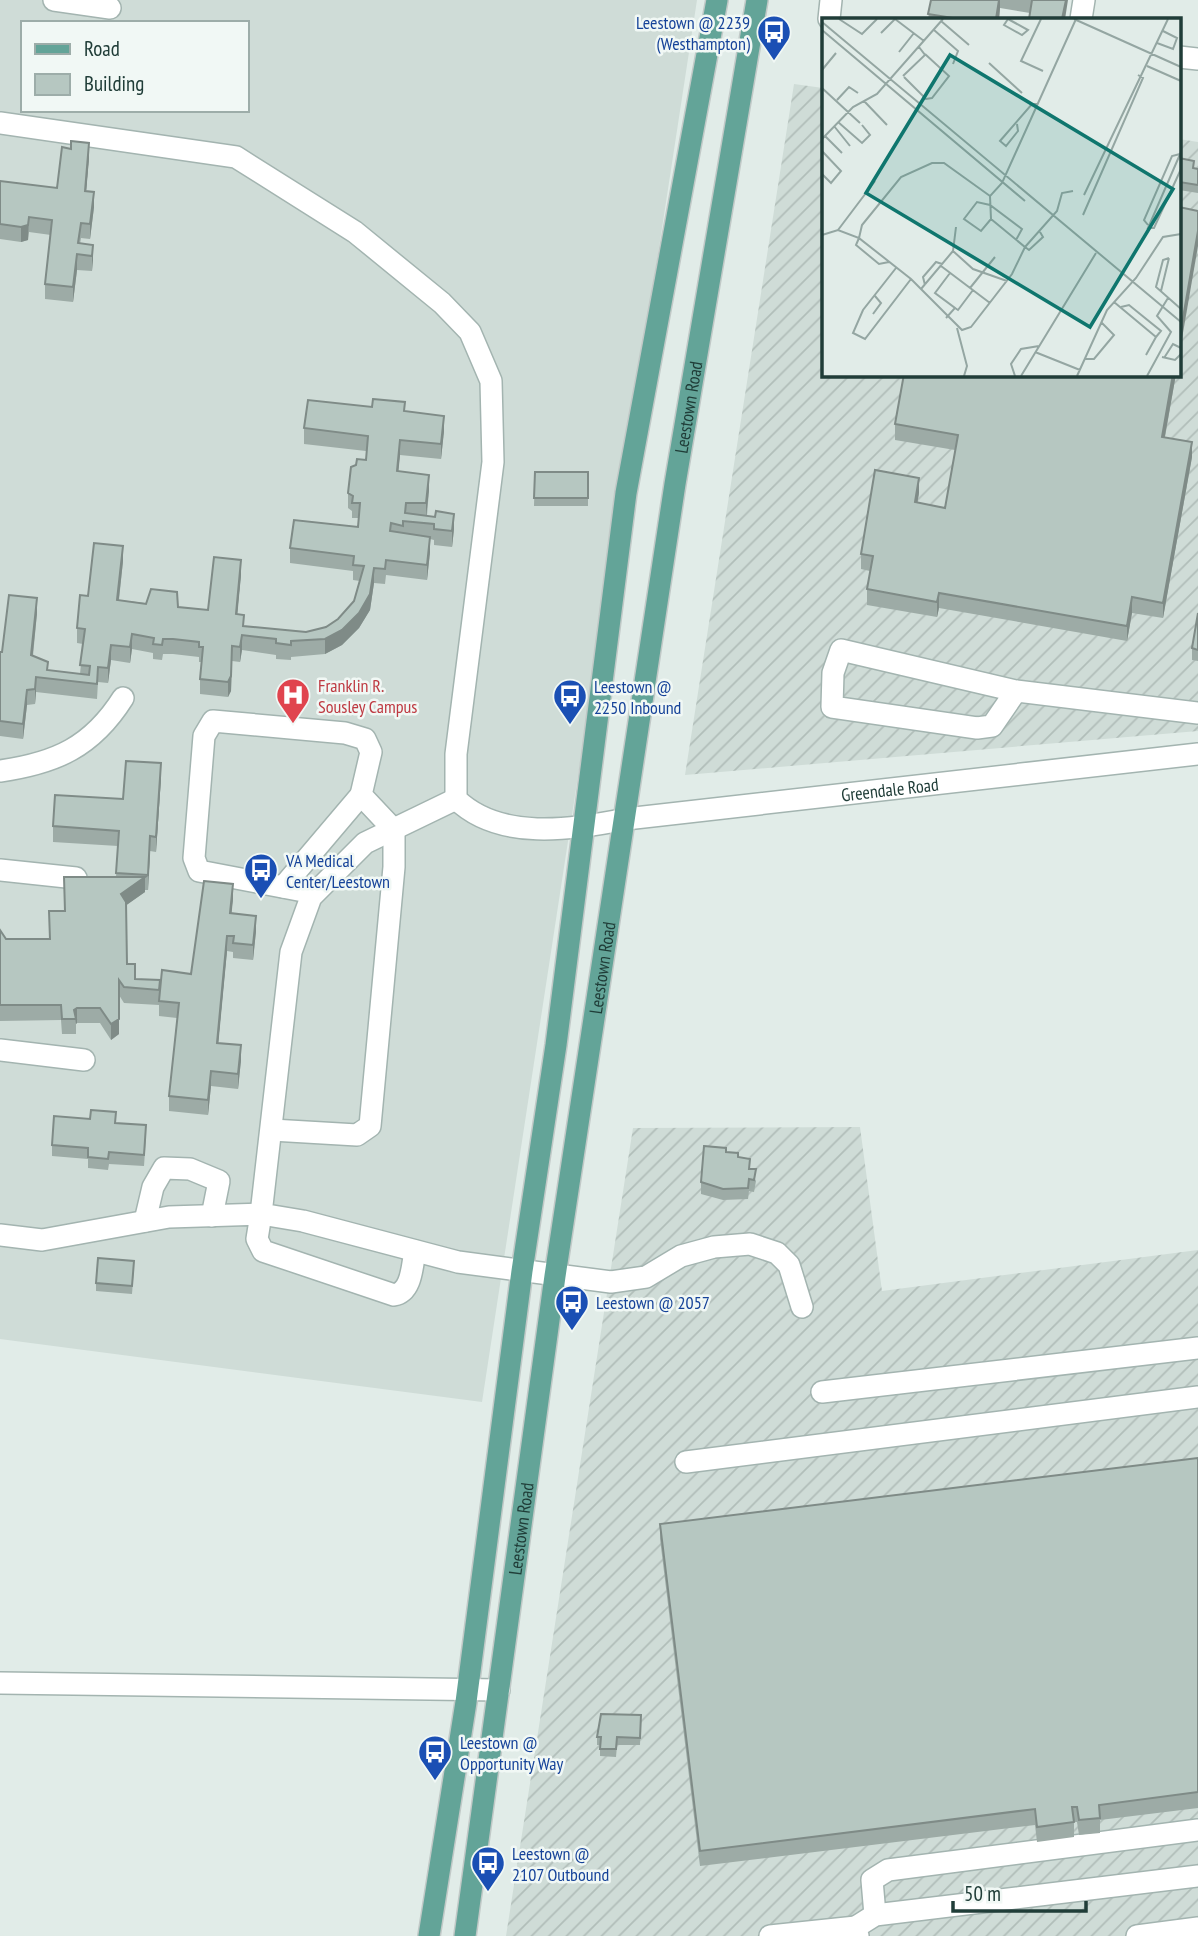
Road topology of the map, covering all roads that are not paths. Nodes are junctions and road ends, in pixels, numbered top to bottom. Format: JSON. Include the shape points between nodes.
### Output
{"nodes":[{"id":1,"x":54,"y":0,"type":"edge"},
{"id":2,"x":717,"y":0,"type":"edge"},
{"id":3,"x":757,"y":0,"type":"edge"},
{"id":4,"x":831,"y":0,"type":"edge"},
{"id":5,"x":1084,"y":0,"type":"edge"},
{"id":6,"x":110,"y":8,"type":"dead end"},
{"id":7,"x":829,"y":18,"type":"edge"},
{"id":8,"x":1081,"y":18,"type":"edge"},
{"id":9,"x":1180,"y":57,"type":"edge"},
{"id":10,"x":1198,"y":59,"type":"edge"},
{"id":11,"x":0,"y":123,"type":"edge"},
{"id":12,"x":1016,"y":691,"type":"junction"},
{"id":13,"x":123,"y":698,"type":"dead end"},
{"id":14,"x":1198,"y":713,"type":"edge"},
{"id":15,"x":1198,"y":754,"type":"edge"},
{"id":16,"x":0,"y":771,"type":"edge"},
{"id":17,"x":361,"y":795,"type":"junction"},
{"id":18,"x":456,"y":799,"type":"junction"},
{"id":19,"x":626,"y":819,"type":"junction"},
{"id":20,"x":584,"y":827,"type":"junction"},
{"id":21,"x":394,"y":830,"type":"junction"},
{"id":22,"x":0,"y":870,"type":"edge"},
{"id":23,"x":76,"y":878,"type":"edge"},
{"id":24,"x":283,"y":887,"type":"junction"},
{"id":25,"x":314,"y":893,"type":"junction"},
{"id":26,"x":0,"y":1050,"type":"edge"},
{"id":27,"x":84,"y":1060,"type":"dead end"},
{"id":28,"x":272,"y":1130,"type":"junction"},
{"id":29,"x":261,"y":1214,"type":"junction"},
{"id":30,"x":212,"y":1216,"type":"junction"},
{"id":31,"x":145,"y":1221,"type":"junction"},
{"id":32,"x":0,"y":1235,"type":"edge"},
{"id":33,"x":415,"y":1251,"type":"junction"},
{"id":34,"x":522,"y":1271,"type":"junction"},
{"id":35,"x":555,"y":1276,"type":"junction"},
{"id":36,"x":802,"y":1307,"type":"dead end"},
{"id":37,"x":1198,"y":1348,"type":"edge"},
{"id":38,"x":822,"y":1392,"type":"dead end"},
{"id":39,"x":1198,"y":1396,"type":"edge"},
{"id":40,"x":686,"y":1462,"type":"dead end"},
{"id":41,"x":0,"y":1684,"type":"edge"},
{"id":42,"x":468,"y":1688,"type":"junction"},
{"id":43,"x":499,"y":1690,"type":"junction"},
{"id":44,"x":1198,"y":1830,"type":"edge"},
{"id":45,"x":1198,"y":1876,"type":"edge"},
{"id":46,"x":875,"y":1915,"type":"junction"},
{"id":47,"x":1198,"y":1928,"type":"edge"},
{"id":48,"x":857,"y":1931,"type":"edge"},
{"id":49,"x":429,"y":1936,"type":"edge"},
{"id":50,"x":464,"y":1936,"type":"edge"},
{"id":51,"x":770,"y":1936,"type":"edge"},
{"id":52,"x":1137,"y":1936,"type":"edge"}],
"edges":[{"from":1,"to":6,"type":"street"},
{"from":2,"to":20,"type":"main road","name":"Leestown Road","via":[[626,493]]},
{"from":3,"to":19,"type":"main road","name":"Leestown Road","via":[[676,484]]},
{"from":4,"to":7,"type":"street"},
{"from":5,"to":8,"type":"street"},
{"from":9,"to":10,"type":"street"},
{"from":11,"to":18,"type":"street","via":[[236,157],[355,232],[442,303],[470,332],[491,381],[492,462],[456,754]]},
{"from":12,"to":12,"type":"street","via":[[992,726],[977,728],[832,707],[832,674],[841,650]]},
{"from":12,"to":14,"type":"street"},
{"from":13,"to":16,"type":"street","via":[[84,744],[59,758]]},
{"from":15,"to":19,"type":"street","name":"Greendale Road"},
{"from":17,"to":21,"type":"street"},
{"from":17,"to":24,"type":"street"},
{"from":17,"to":24,"type":"street","via":[[371,752],[365,739],[345,733],[213,721],[204,736],[196,865],[199,871]]},
{"from":18,"to":20,"type":"street","name":"Greendale Road","via":[[471,813],[492,822]]},
{"from":18,"to":21,"type":"street"},
{"from":19,"to":20,"type":"street","name":"Greendale Road"},
{"from":19,"to":35,"type":"main road","name":"Leestown Road"},
{"from":20,"to":34,"type":"main road","name":"Leestown Road"},
{"from":21,"to":25,"type":"street","via":[[365,843]]},
{"from":21,"to":28,"type":"street","via":[[370,1126],[357,1135]]},
{"from":22,"to":23,"type":"street"},
{"from":24,"to":25,"type":"street"},
{"from":25,"to":28,"type":"street","via":[[290,952]]},
{"from":26,"to":27,"type":"street"},
{"from":28,"to":29,"type":"street"},
{"from":29,"to":30,"type":"street"},
{"from":29,"to":33,"type":"street","via":[[303,1220]]},
{"from":29,"to":33,"type":"street","via":[[257,1239],[263,1251],[387,1293],[402,1294],[407,1287]]},
{"from":30,"to":31,"type":"street"},
{"from":30,"to":31,"type":"street","via":[[219,1181],[190,1169],[164,1168],[152,1187]]},
{"from":31,"to":32,"type":"street","via":[[42,1240]]},
{"from":33,"to":34,"type":"street"},
{"from":34,"to":35,"type":"street"},
{"from":34,"to":42,"type":"main road","name":"Leestown Road"},
{"from":35,"to":36,"type":"street","via":[[611,1282],[646,1277],[681,1256],[750,1244],[778,1253],[789,1265]]},
{"from":35,"to":43,"type":"main road","name":"Leestown Road"},
{"from":37,"to":38,"type":"street"},
{"from":39,"to":40,"type":"street"},
{"from":41,"to":42,"type":"street"},
{"from":42,"to":43,"type":"street"},
{"from":42,"to":49,"type":"main road","name":"Leestown Road"},
{"from":43,"to":50,"type":"main road","name":"Leestown Road"},
{"from":44,"to":46,"type":"street","via":[[888,1870],[872,1880]]},
{"from":45,"to":46,"type":"street"},
{"from":46,"to":48,"type":"street"},
{"from":47,"to":52,"type":"street"},
{"from":48,"to":51,"type":"street"}]}
